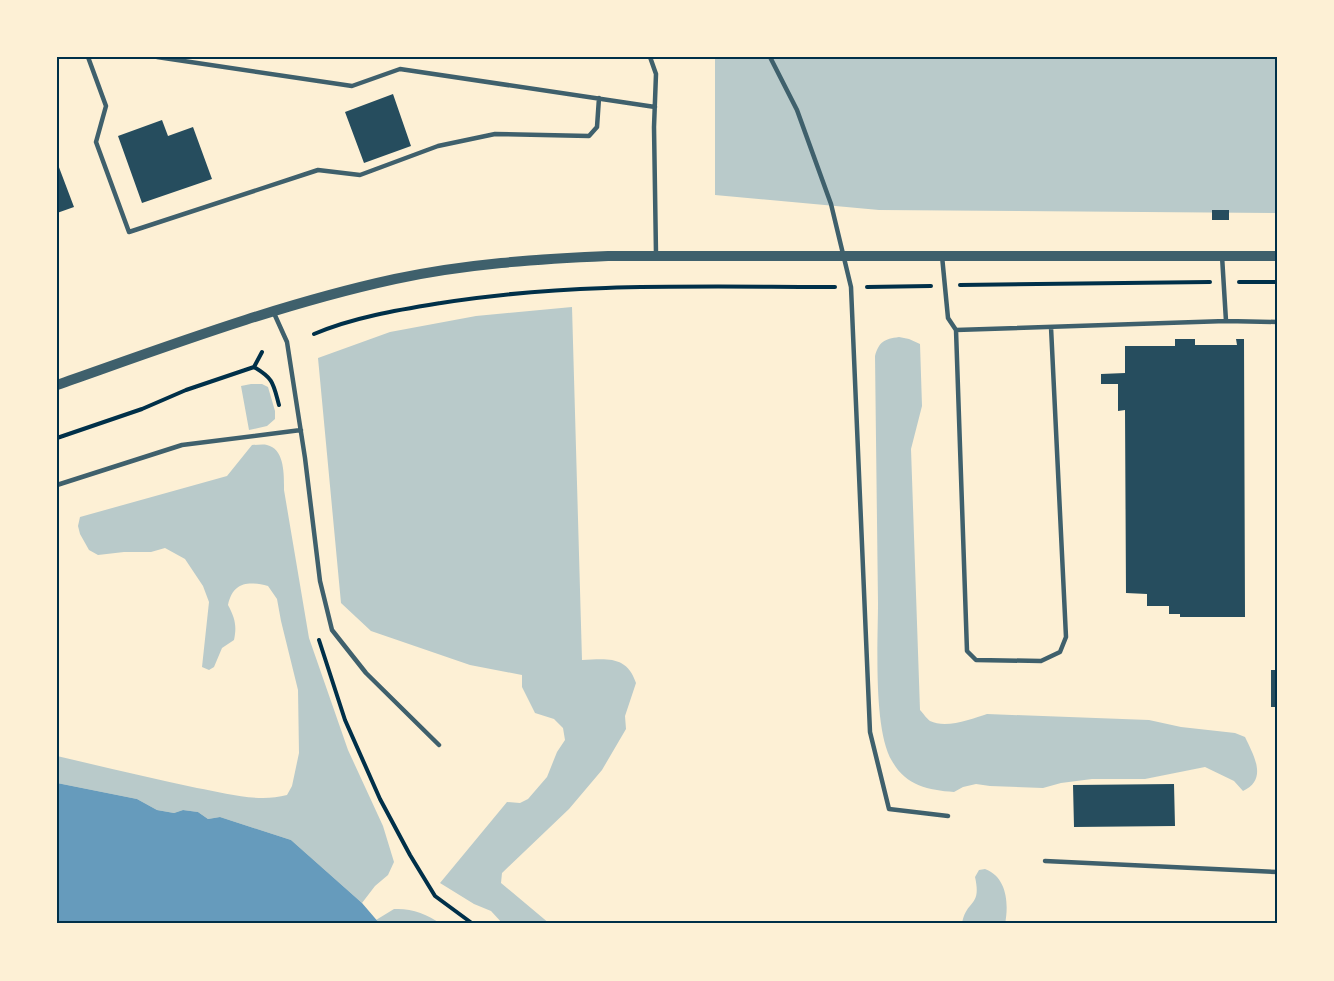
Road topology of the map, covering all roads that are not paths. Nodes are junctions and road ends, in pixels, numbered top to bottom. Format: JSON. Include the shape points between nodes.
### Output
{"nodes":[{"id":1,"x":88,"y":57,"type":"edge"},
{"id":2,"x":157,"y":57,"type":"edge"},
{"id":3,"x":650,"y":57,"type":"edge"},
{"id":4,"x":770,"y":57,"type":"edge"},
{"id":5,"x":599,"y":98,"type":"junction"},
{"id":6,"x":655,"y":107,"type":"junction"},
{"id":7,"x":656,"y":256,"type":"junction"},
{"id":8,"x":844,"y":256,"type":"junction"},
{"id":9,"x":942,"y":256,"type":"junction"},
{"id":10,"x":1222,"y":256,"type":"junction"},
{"id":11,"x":1277,"y":256,"type":"edge"},
{"id":12,"x":273,"y":311,"type":"junction"},
{"id":13,"x":1226,"y":321,"type":"junction"},
{"id":14,"x":1277,"y":322,"type":"edge"},
{"id":15,"x":1051,"y":327,"type":"junction"},
{"id":16,"x":957,"y":330,"type":"junction"},
{"id":17,"x":57,"y":385,"type":"edge"},
{"id":18,"x":301,"y":430,"type":"junction"},
{"id":19,"x":57,"y":485,"type":"edge"},
{"id":20,"x":439,"y":745,"type":"dead end"},
{"id":21,"x":948,"y":816,"type":"dead end"},
{"id":22,"x":1045,"y":861,"type":"dead end"},
{"id":23,"x":1277,"y":872,"type":"edge"}],
"edges":[{"from":1,"to":5,"type":"lane","via":[[106,106],[96,142],[129,232],[318,170],[360,175],[438,147],[495,134],[590,136],[597,127]]},
{"from":2,"to":5,"type":"lane","via":[[352,86],[400,69]]},
{"from":3,"to":6,"type":"lane","via":[[656,74]]},
{"from":4,"to":8,"type":"lane","via":[[797,110],[831,204]]},
{"from":5,"to":6,"type":"lane"},
{"from":6,"to":7,"type":"lane"},
{"from":7,"to":8,"type":"street"},
{"from":7,"to":12,"type":"street","via":[[536,259],[461,268],[397,279]]},
{"from":8,"to":9,"type":"street"},
{"from":8,"to":21,"type":"lane","via":[[851,287],[870,732],[889,809]]},
{"from":9,"to":10,"type":"street"},
{"from":9,"to":16,"type":"lane","via":[[948,318]]},
{"from":10,"to":11,"type":"street"},
{"from":10,"to":13,"type":"lane"},
{"from":12,"to":17,"type":"street"},
{"from":12,"to":18,"type":"lane","via":[[288,342]]},
{"from":13,"to":14,"type":"lane"},
{"from":13,"to":15,"type":"lane"},
{"from":15,"to":16,"type":"lane"},
{"from":15,"to":16,"type":"lane","via":[[1066,638],[1060,652],[1041,661],[976,660],[967,651]]},
{"from":18,"to":19,"type":"lane","via":[[182,445]]},
{"from":18,"to":20,"type":"lane","via":[[320,581],[332,630],[366,673]]},
{"from":22,"to":23,"type":"lane"}]}
